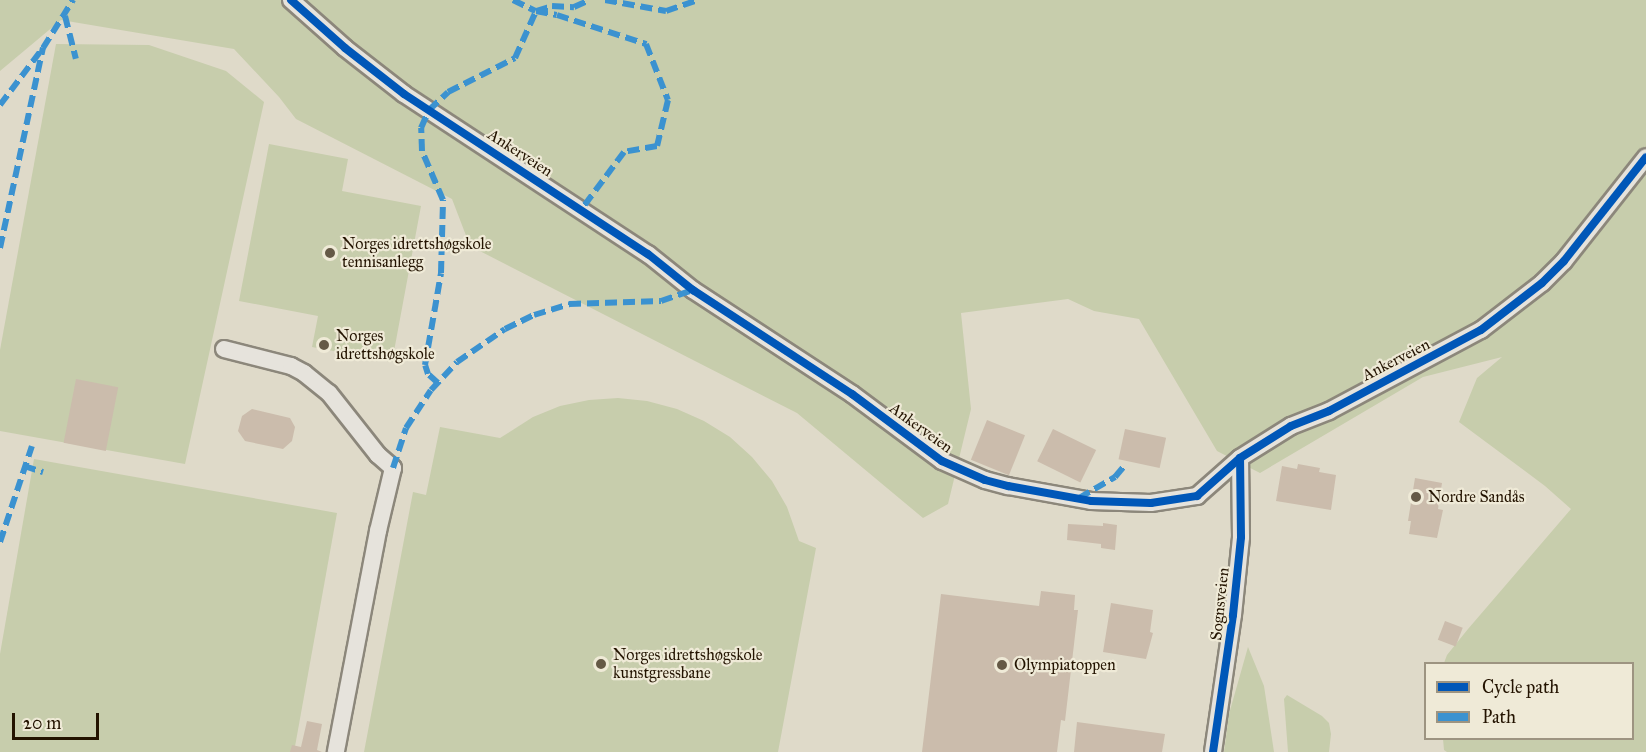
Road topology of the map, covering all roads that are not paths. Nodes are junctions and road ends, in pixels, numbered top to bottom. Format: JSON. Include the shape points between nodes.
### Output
{"nodes":[{"id":1,"x":291,"y":0,"type":"edge"},
{"id":2,"x":1646,"y":157,"type":"edge"},
{"id":3,"x":224,"y":349,"type":"dead end"},
{"id":4,"x":1240,"y":458,"type":"junction"},
{"id":5,"x":336,"y":752,"type":"edge"},
{"id":6,"x":1213,"y":752,"type":"edge"}],
"edges":[{"from":1,"to":4,"type":"lane","name":"Ankerveien","via":[[404,93],[648,254],[693,290],[852,394],[942,461],[964,472],[1008,486],[1091,501],[1152,503],[1197,496]]},
{"from":2,"to":4,"type":"lane","name":"Ankerveien","via":[[1564,261],[1490,323],[1329,411],[1291,426]]},
{"from":3,"to":5,"type":"lane","via":[[304,373],[329,393],[393,468]]},
{"from":4,"to":6,"type":"lane","name":"Sognsveien","via":[[1241,537]]}]}
